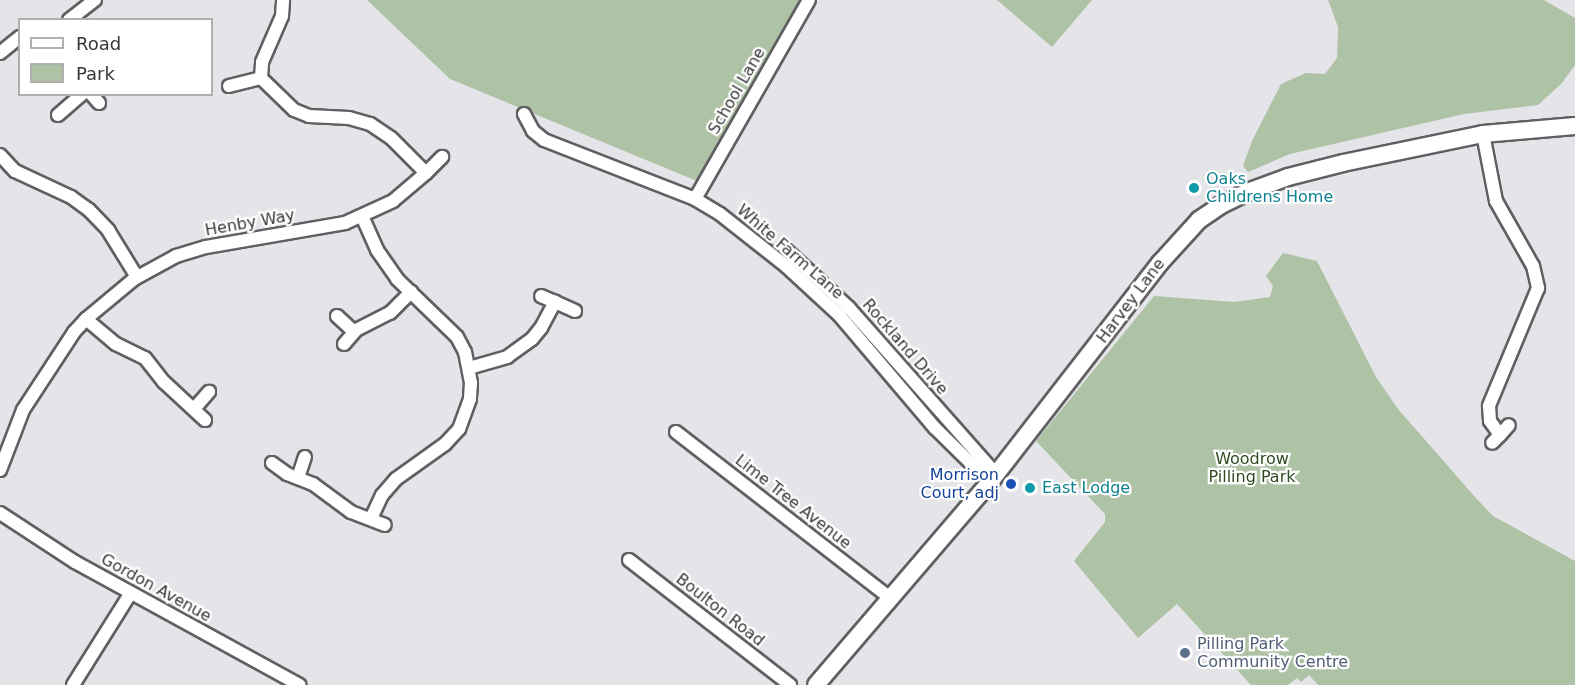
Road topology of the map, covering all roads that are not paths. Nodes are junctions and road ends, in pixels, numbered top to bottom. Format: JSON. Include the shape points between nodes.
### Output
{"nodes":[{"id":1,"x":95,"y":0,"type":"edge"},
{"id":2,"x":283,"y":0,"type":"edge"},
{"id":3,"x":809,"y":0,"type":"edge"},
{"id":4,"x":72,"y":18,"type":"edge"},
{"id":5,"x":18,"y":39,"type":"edge"},
{"id":6,"x":0,"y":53,"type":"edge"},
{"id":7,"x":261,"y":78,"type":"junction"},
{"id":8,"x":229,"y":86,"type":"dead end"},
{"id":9,"x":80,"y":96,"type":"edge"},
{"id":10,"x":524,"y":114,"type":"dead end"},
{"id":11,"x":58,"y":115,"type":"dead end"},
{"id":12,"x":1575,"y":126,"type":"edge"},
{"id":13,"x":1483,"y":134,"type":"junction"},
{"id":14,"x":442,"y":157,"type":"dead end"},
{"id":15,"x":3,"y":164,"type":"edge"},
{"id":16,"x":426,"y":173,"type":"junction"},
{"id":17,"x":695,"y":199,"type":"junction"},
{"id":18,"x":362,"y":216,"type":"junction"},
{"id":19,"x":784,"y":248,"type":"dead end"},
{"id":20,"x":136,"y":277,"type":"junction"},
{"id":21,"x":411,"y":292,"type":"junction"},
{"id":22,"x":541,"y":296,"type":"dead end"},
{"id":23,"x":555,"y":302,"type":"junction"},
{"id":24,"x":575,"y":311,"type":"dead end"},
{"id":25,"x":337,"y":316,"type":"dead end"},
{"id":26,"x":86,"y":319,"type":"junction"},
{"id":27,"x":354,"y":332,"type":"junction"},
{"id":28,"x":344,"y":344,"type":"dead end"},
{"id":29,"x":469,"y":368,"type":"junction"},
{"id":30,"x":208,"y":392,"type":"dead end"},
{"id":31,"x":194,"y":409,"type":"junction"},
{"id":32,"x":206,"y":420,"type":"dead end"},
{"id":33,"x":1509,"y":425,"type":"dead end"},
{"id":34,"x":676,"y":432,"type":"dead end"},
{"id":35,"x":305,"y":457,"type":"dead end"},
{"id":36,"x":272,"y":463,"type":"dead end"},
{"id":37,"x":0,"y":470,"type":"edge"},
{"id":38,"x":298,"y":478,"type":"junction"},
{"id":39,"x":993,"y":478,"type":"junction"},
{"id":40,"x":0,"y":513,"type":"edge"},
{"id":41,"x":371,"y":519,"type":"junction"},
{"id":42,"x":385,"y":525,"type":"dead end"},
{"id":43,"x":629,"y":560,"type":"dead end"},
{"id":44,"x":130,"y":594,"type":"junction"},
{"id":45,"x":890,"y":598,"type":"junction"},
{"id":46,"x":73,"y":685,"type":"edge"},
{"id":47,"x":300,"y":685,"type":"edge"},
{"id":48,"x":790,"y":685,"type":"edge"},
{"id":49,"x":816,"y":685,"type":"edge"}],
"edges":[{"from":1,"to":4,"type":"street"},
{"from":2,"to":7,"type":"street","via":[[282,16],[262,62]]},
{"from":3,"to":17,"type":"street","name":"School Lane"},
{"from":5,"to":6,"type":"street"},
{"from":7,"to":8,"type":"street"},
{"from":7,"to":16,"type":"street","via":[[294,110],[309,116],[349,118],[370,124],[391,138]]},
{"from":9,"to":11,"type":"street"},
{"from":10,"to":17,"type":"street","name":"White Farm Lane","via":[[533,131],[544,140]]},
{"from":12,"to":13,"type":"street","name":"Harvey Lane"},
{"from":13,"to":33,"type":"street","via":[[1496,201],[1529,258],[1538,288],[1489,406],[1496,439]]},
{"from":13,"to":39,"type":"street","name":"Harvey Lane","via":[[1288,177],[1250,191],[1207,215],[1160,262]]},
{"from":14,"to":16,"type":"street","name":"Henby Way"},
{"from":15,"to":20,"type":"street","via":[[60,191],[89,210],[108,230]]},
{"from":16,"to":18,"type":"street","name":"Henby Way","via":[[393,201]]},
{"from":17,"to":39,"type":"street","name":"White Farm Lane","via":[[786,266],[839,315],[935,428]]},
{"from":18,"to":20,"type":"street","name":"Henby Way","via":[[324,227],[206,247],[176,256]]},
{"from":18,"to":21,"type":"street","via":[[386,264]]},
{"from":19,"to":39,"type":"street","name":"Rockland Drive","via":[[849,308]]},
{"from":20,"to":26,"type":"street","name":"Henby Way"},
{"from":21,"to":27,"type":"street","via":[[390,313]]},
{"from":21,"to":29,"type":"street","via":[[457,337]]},
{"from":22,"to":23,"type":"street"},
{"from":23,"to":24,"type":"street"},
{"from":23,"to":29,"type":"street","via":[[541,328],[522,348],[507,357]]},
{"from":25,"to":27,"type":"street"},
{"from":26,"to":31,"type":"street","via":[[116,344],[145,358]]},
{"from":26,"to":37,"type":"street","name":"Henby Way","via":[[23,410]]},
{"from":27,"to":28,"type":"street"},
{"from":29,"to":41,"type":"street","via":[[470,399],[459,429],[446,444],[396,479],[382,495]]},
{"from":30,"to":31,"type":"street"},
{"from":31,"to":32,"type":"street"},
{"from":34,"to":45,"type":"street","name":"Lime Tree Avenue"},
{"from":35,"to":38,"type":"street"},
{"from":36,"to":38,"type":"street"},
{"from":38,"to":41,"type":"street","via":[[313,483],[351,512]]},
{"from":39,"to":45,"type":"street","name":"Harvey Lane"},
{"from":40,"to":44,"type":"street","name":"Gordon Avenue"},
{"from":41,"to":42,"type":"street"},
{"from":43,"to":48,"type":"street","name":"Boulton Road"},
{"from":44,"to":46,"type":"street"},
{"from":44,"to":47,"type":"street","name":"Gordon Avenue"},
{"from":45,"to":49,"type":"street","name":"Harvey Lane"}]}
